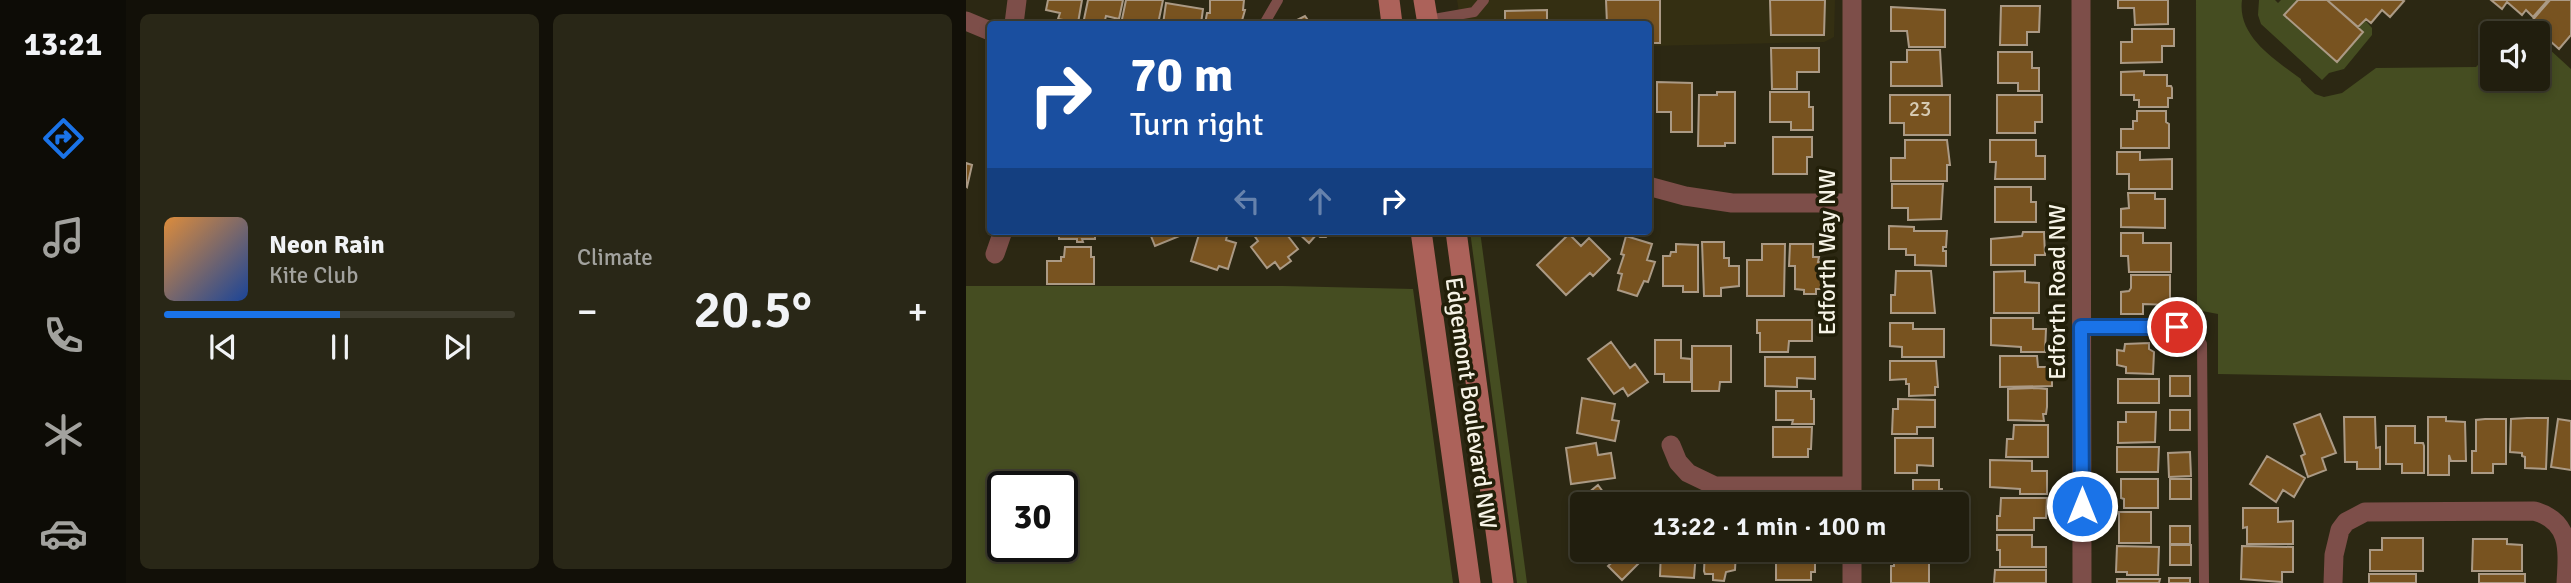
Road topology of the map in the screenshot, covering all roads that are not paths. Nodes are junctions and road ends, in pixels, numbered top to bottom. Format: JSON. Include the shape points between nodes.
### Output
{"nodes":[{"id":1,"x":1017,"y":0,"type":"edge"},
{"id":2,"x":1278,"y":0,"type":"edge"},
{"id":3,"x":1389,"y":0,"type":"edge"},
{"id":4,"x":1484,"y":0,"type":"edge"},
{"id":5,"x":1852,"y":0,"type":"edge"},
{"id":6,"x":2081,"y":0,"type":"edge"},
{"id":7,"x":1426,"y":15,"type":"edge"},
{"id":8,"x":966,"y":21,"type":"edge"},
{"id":9,"x":1014,"y":21,"type":"edge"},
{"id":10,"x":1266,"y":21,"type":"edge"},
{"id":11,"x":1392,"y":21,"type":"edge"},
{"id":12,"x":987,"y":30,"type":"edge"},
{"id":13,"x":1652,"y":187,"type":"edge"},
{"id":14,"x":1852,"y":203,"type":"junction"},
{"id":15,"x":1002,"y":235,"type":"edge"},
{"id":16,"x":1422,"y":235,"type":"edge"},
{"id":17,"x":1457,"y":235,"type":"edge"},
{"id":18,"x":995,"y":254,"type":"dead end"},
{"id":19,"x":2081,"y":327,"type":"junction"},
{"id":20,"x":1671,"y":445,"type":"dead end"},
{"id":21,"x":1806,"y":492,"type":"edge"},
{"id":22,"x":1852,"y":492,"type":"edge"},
{"id":23,"x":1852,"y":562,"type":"edge"},
{"id":24,"x":1469,"y":583,"type":"edge"},
{"id":25,"x":1503,"y":583,"type":"edge"},
{"id":26,"x":1852,"y":583,"type":"edge"},
{"id":27,"x":2082,"y":583,"type":"edge"},
{"id":28,"x":2204,"y":583,"type":"edge"},
{"id":29,"x":2333,"y":583,"type":"edge"},
{"id":30,"x":2566,"y":583,"type":"edge"}],
"edges":[{"from":1,"to":9,"type":"street"},
{"from":2,"to":10,"type":"lane"},
{"from":3,"to":11,"type":"main road"},
{"from":4,"to":7,"type":"lane","via":[[1474,12]]},
{"from":5,"to":14,"type":"street","name":"Edforth Way NW"},
{"from":6,"to":19,"type":"street","name":"Edforth Road NW"},
{"from":8,"to":12,"type":"street"},
{"from":13,"to":14,"type":"street","via":[[1732,203]]},
{"from":14,"to":22,"type":"street","name":"Edforth Way NW"},
{"from":15,"to":18,"type":"street"},
{"from":16,"to":24,"type":"main road","name":"Edgemont Boulevard NW"},
{"from":17,"to":25,"type":"main road","name":"Edgemont Boulevard NW"},
{"from":19,"to":27,"type":"street","name":"Edforth Road NW"},
{"from":19,"to":28,"type":"lane","via":[[2187,328],[2203,344]]},
{"from":20,"to":21,"type":"street","via":[[1688,473],[1715,486]]},
{"from":23,"to":26,"type":"street"},
{"from":29,"to":30,"type":"street","via":[[2340,530],[2346,522],[2372,511],[2545,514],[2565,535]]}]}
